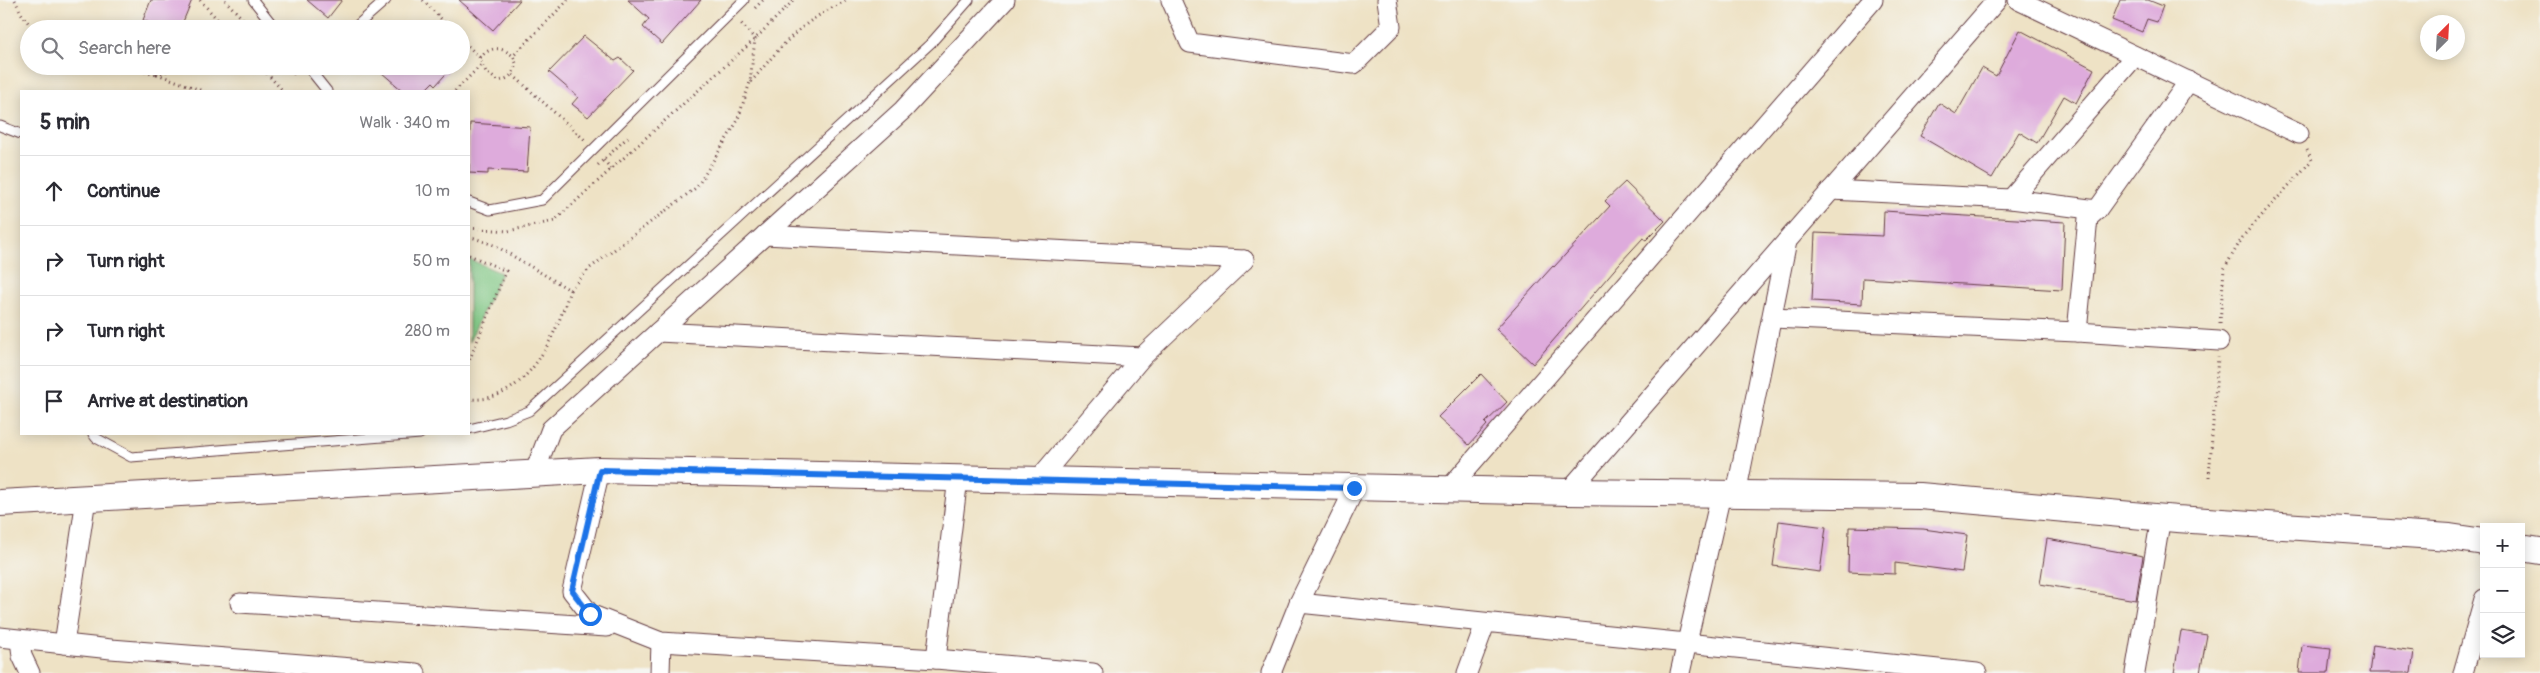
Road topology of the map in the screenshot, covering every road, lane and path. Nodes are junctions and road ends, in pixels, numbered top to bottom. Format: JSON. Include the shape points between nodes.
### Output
{"nodes":[{"id":1,"x":15,"y":0,"type":"edge"},
{"id":2,"x":200,"y":0,"type":"edge"},
{"id":3,"x":225,"y":0,"type":"edge"},
{"id":4,"x":253,"y":0,"type":"edge"},
{"id":5,"x":386,"y":0,"type":"edge"},
{"id":6,"x":423,"y":0,"type":"edge"},
{"id":7,"x":568,"y":0,"type":"edge"},
{"id":8,"x":744,"y":0,"type":"edge"},
{"id":9,"x":794,"y":0,"type":"edge"},
{"id":10,"x":848,"y":0,"type":"edge"},
{"id":11,"x":970,"y":0,"type":"edge"},
{"id":12,"x":1005,"y":0,"type":"edge"},
{"id":13,"x":1171,"y":0,"type":"edge"},
{"id":14,"x":1387,"y":0,"type":"edge"},
{"id":15,"x":1873,"y":0,"type":"edge"},
{"id":16,"x":1997,"y":0,"type":"edge"},
{"id":17,"x":2018,"y":0,"type":"edge"},
{"id":18,"x":732,"y":12,"type":"junction"},
{"id":19,"x":26,"y":20,"type":"edge"},
{"id":20,"x":218,"y":20,"type":"edge"},
{"id":21,"x":244,"y":20,"type":"edge"},
{"id":22,"x":269,"y":20,"type":"edge"},
{"id":23,"x":363,"y":20,"type":"edge"},
{"id":24,"x":442,"y":20,"type":"edge"},
{"id":25,"x":754,"y":39,"type":"junction"},
{"id":26,"x":470,"y":48,"type":"edge"},
{"id":27,"x":513,"y":56,"type":"junction"},
{"id":28,"x":2135,"y":56,"type":"junction"},
{"id":29,"x":480,"y":58,"type":"junction"},
{"id":30,"x":482,"y":64,"type":"junction"},
{"id":31,"x":160,"y":75,"type":"edge"},
{"id":32,"x":268,"y":75,"type":"edge"},
{"id":33,"x":314,"y":75,"type":"edge"},
{"id":34,"x":513,"y":75,"type":"junction"},
{"id":35,"x":2190,"y":81,"type":"junction"},
{"id":36,"x":750,"y":82,"type":"junction"},
{"id":37,"x":200,"y":90,"type":"edge"},
{"id":38,"x":282,"y":90,"type":"edge"},
{"id":39,"x":326,"y":90,"type":"edge"},
{"id":40,"x":456,"y":90,"type":"edge"},
{"id":41,"x":0,"y":126,"type":"edge"},
{"id":42,"x":20,"y":134,"type":"edge"},
{"id":43,"x":2300,"y":134,"type":"joint"},
{"id":44,"x":594,"y":148,"type":"junction"},
{"id":45,"x":604,"y":160,"type":"dead end"},
{"id":46,"x":611,"y":169,"type":"junction"},
{"id":47,"x":1832,"y":190,"type":"junction"},
{"id":48,"x":2011,"y":199,"type":"junction"},
{"id":49,"x":470,"y":202,"type":"edge"},
{"id":50,"x":2097,"y":210,"type":"junction"},
{"id":51,"x":470,"y":228,"type":"edge"},
{"id":52,"x":765,"y":235,"type":"junction"},
{"id":53,"x":470,"y":236,"type":"edge"},
{"id":54,"x":1788,"y":240,"type":"junction"},
{"id":55,"x":470,"y":255,"type":"edge"},
{"id":56,"x":570,"y":290,"type":"junction"},
{"id":57,"x":1772,"y":318,"type":"junction"},
{"id":58,"x":658,"y":332,"type":"junction"},
{"id":59,"x":2077,"y":332,"type":"junction"},
{"id":60,"x":2219,"y":341,"type":"junction"},
{"id":61,"x":1142,"y":357,"type":"junction"},
{"id":62,"x":470,"y":359,"type":"edge"},
{"id":63,"x":470,"y":399,"type":"edge"},
{"id":64,"x":470,"y":429,"type":"edge"},
{"id":65,"x":94,"y":435,"type":"edge"},
{"id":66,"x":407,"y":435,"type":"edge"},
{"id":67,"x":600,"y":470,"type":"junction"},
{"id":68,"x":534,"y":474,"type":"junction"},
{"id":69,"x":2210,"y":476,"type":"dead end"},
{"id":70,"x":958,"y":478,"type":"junction"},
{"id":71,"x":1038,"y":480,"type":"junction"},
{"id":72,"x":1354,"y":488,"type":"junction"},
{"id":73,"x":1448,"y":490,"type":"junction"},
{"id":74,"x":1568,"y":492,"type":"junction"},
{"id":75,"x":1729,"y":494,"type":"junction"},
{"id":76,"x":86,"y":499,"type":"junction"},
{"id":77,"x":0,"y":504,"type":"edge"},
{"id":78,"x":2161,"y":517,"type":"junction"},
{"id":79,"x":2480,"y":541,"type":"edge"},
{"id":80,"x":2525,"y":549,"type":"edge"},
{"id":81,"x":2540,"y":551,"type":"edge"},
{"id":82,"x":240,"y":603,"type":"dead end"},
{"id":83,"x":1299,"y":603,"type":"junction"},
{"id":84,"x":2480,"y":613,"type":"edge"},
{"id":85,"x":1485,"y":624,"type":"junction"},
{"id":86,"x":626,"y":628,"type":"junction"},
{"id":87,"x":0,"y":637,"type":"edge"},
{"id":88,"x":20,"y":640,"type":"junction"},
{"id":89,"x":661,"y":642,"type":"junction"},
{"id":90,"x":1687,"y":643,"type":"junction"},
{"id":91,"x":64,"y":644,"type":"junction"},
{"id":92,"x":936,"y":659,"type":"junction"},
{"id":93,"x":30,"y":673,"type":"edge"},
{"id":94,"x":416,"y":673,"type":"edge"},
{"id":95,"x":660,"y":673,"type":"edge"},
{"id":96,"x":1093,"y":673,"type":"edge"},
{"id":97,"x":1272,"y":673,"type":"edge"},
{"id":98,"x":1467,"y":673,"type":"edge"},
{"id":99,"x":1680,"y":673,"type":"edge"},
{"id":100,"x":1977,"y":673,"type":"edge"},
{"id":101,"x":2136,"y":673,"type":"edge"},
{"id":102,"x":2463,"y":673,"type":"edge"}],
"edges":[{"from":1,"to":19,"type":"path"},
{"from":2,"to":20,"type":"path"},
{"from":3,"to":21,"type":"path"},
{"from":4,"to":22,"type":"lane"},
{"from":5,"to":23,"type":"lane"},
{"from":6,"to":24,"type":"path"},
{"from":7,"to":27,"type":"path"},
{"from":8,"to":18,"type":"lane"},
{"from":9,"to":25,"type":"path"},
{"from":10,"to":36,"type":"path","via":[[829,8],[790,36]]},
{"from":11,"to":64,"type":"lane","via":[[931,43],[529,410],[506,420]]},
{"from":12,"to":52,"type":"street","via":[[903,110]]},
{"from":13,"to":14,"type":"street","via":[[1190,43],[1354,64],[1391,27]]},
{"from":15,"to":73,"type":"street"},
{"from":16,"to":47,"type":"street"},
{"from":17,"to":28,"type":"street"},
{"from":18,"to":25,"type":"path"},
{"from":18,"to":44,"type":"lane"},
{"from":25,"to":36,"type":"path"},
{"from":25,"to":46,"type":"path"},
{"from":26,"to":29,"type":"path"},
{"from":27,"to":29,"type":"path","via":[[506,50],[495,48],[486,50]]},
{"from":27,"to":34,"type":"path","via":[[516,63]]},
{"from":28,"to":35,"type":"street"},
{"from":28,"to":48,"type":"street"},
{"from":29,"to":30,"type":"path"},
{"from":30,"to":34,"type":"path","via":[[486,72],[498,81]]},
{"from":30,"to":40,"type":"path"},
{"from":31,"to":37,"type":"path"},
{"from":32,"to":38,"type":"path"},
{"from":33,"to":39,"type":"lane"},
{"from":34,"to":44,"type":"path"},
{"from":35,"to":43,"type":"street"},
{"from":35,"to":50,"type":"street"},
{"from":36,"to":56,"type":"path","via":[[737,122],[698,187],[590,268]]},
{"from":41,"to":42,"type":"lane"},
{"from":43,"to":60,"type":"path","via":[[2312,160],[2244,235],[2224,269]]},
{"from":44,"to":49,"type":"lane","via":[[542,200],[490,210]]},
{"from":45,"to":46,"type":"path"},
{"from":46,"to":51,"type":"path","via":[[554,221],[508,231]]},
{"from":47,"to":48,"type":"street"},
{"from":47,"to":54,"type":"street"},
{"from":48,"to":50,"type":"street"},
{"from":50,"to":59,"type":"street","via":[[2088,218]]},
{"from":52,"to":58,"type":"street"},
{"from":52,"to":61,"type":"street","via":[[1244,260]]},
{"from":53,"to":56,"type":"path","via":[[496,246]]},
{"from":54,"to":57,"type":"street"},
{"from":54,"to":74,"type":"street"},
{"from":55,"to":62,"type":"path","via":[[506,271]]},
{"from":56,"to":63,"type":"path","via":[[562,317],[542,353],[514,388],[496,397]]},
{"from":57,"to":59,"type":"street"},
{"from":57,"to":75,"type":"street"},
{"from":58,"to":61,"type":"street"},
{"from":58,"to":68,"type":"street","via":[[551,428]]},
{"from":59,"to":60,"type":"street"},
{"from":60,"to":69,"type":"path"},
{"from":61,"to":71,"type":"street"},
{"from":65,"to":66,"type":"lane","via":[[131,457]]},
{"from":67,"to":68,"type":"main road"},
{"from":67,"to":70,"type":"main road"},
{"from":67,"to":86,"type":"street","via":[[572,591],[590,614]]},
{"from":68,"to":76,"type":"main road"},
{"from":70,"to":71,"type":"main road"},
{"from":70,"to":92,"type":"street"},
{"from":71,"to":72,"type":"main road"},
{"from":72,"to":73,"type":"main road"},
{"from":72,"to":83,"type":"street"},
{"from":73,"to":74,"type":"main road"},
{"from":74,"to":75,"type":"main road"},
{"from":75,"to":78,"type":"main road","via":[[1920,496]]},
{"from":75,"to":90,"type":"street"},
{"from":76,"to":77,"type":"main road"},
{"from":76,"to":91,"type":"street"},
{"from":78,"to":79,"type":"main road"},
{"from":78,"to":101,"type":"street"},
{"from":80,"to":81,"type":"main road"},
{"from":82,"to":86,"type":"street"},
{"from":83,"to":85,"type":"street"},
{"from":83,"to":97,"type":"street"},
{"from":84,"to":102,"type":"street"},
{"from":85,"to":90,"type":"street"},
{"from":85,"to":98,"type":"street"},
{"from":86,"to":89,"type":"street"},
{"from":87,"to":88,"type":"street"},
{"from":88,"to":91,"type":"street"},
{"from":88,"to":93,"type":"street","via":[[22,656]]},
{"from":89,"to":92,"type":"street"},
{"from":89,"to":95,"type":"street"},
{"from":90,"to":99,"type":"street"},
{"from":90,"to":100,"type":"street"},
{"from":91,"to":94,"type":"street"},
{"from":92,"to":96,"type":"street"}]}
